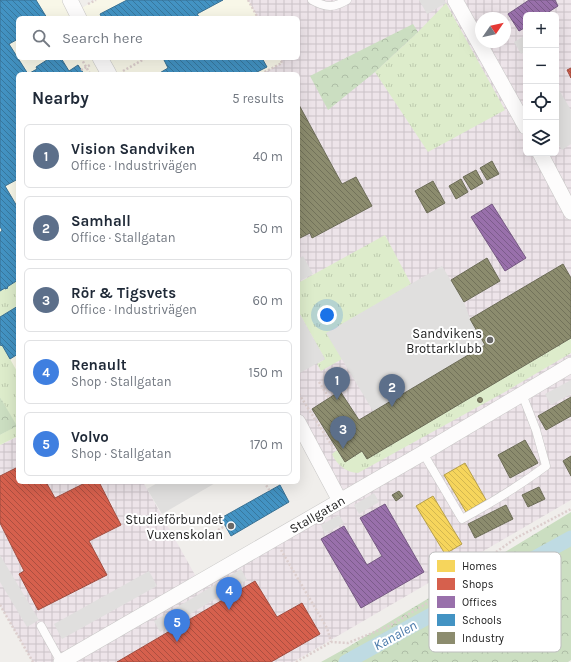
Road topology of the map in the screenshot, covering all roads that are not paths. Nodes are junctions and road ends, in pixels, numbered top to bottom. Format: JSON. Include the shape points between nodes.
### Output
{"nodes":[{"id":1,"x":70,"y":0,"type":"edge"},
{"id":2,"x":312,"y":0,"type":"edge"},
{"id":3,"x":347,"y":0,"type":"edge"},
{"id":4,"x":455,"y":0,"type":"edge"},
{"id":5,"x":78,"y":16,"type":"edge"},
{"id":6,"x":101,"y":60,"type":"edge"},
{"id":7,"x":108,"y":72,"type":"edge"},
{"id":8,"x":523,"y":122,"type":"edge"},
{"id":9,"x":542,"y":156,"type":"edge"},
{"id":10,"x":571,"y":212,"type":"edge"},
{"id":11,"x":571,"y":365,"type":"edge"},
{"id":12,"x":522,"y":394,"type":"junction"},
{"id":13,"x":300,"y":426,"type":"edge"},
{"id":14,"x":423,"y":453,"type":"junction"},
{"id":15,"x":340,"y":502,"type":"junction"},
{"id":16,"x":41,"y":626,"type":"dead end"},
{"id":17,"x":61,"y":662,"type":"edge"}],
"edges":[{"from":1,"to":5,"type":"street"},
{"from":2,"to":3,"type":"lane","via":[[329,7]]},
{"from":4,"to":8,"type":"street"},
{"from":6,"to":7,"type":"street"},
{"from":9,"to":10,"type":"street"},
{"from":11,"to":12,"type":"street","name":"Stallgatan"},
{"from":12,"to":14,"type":"street","name":"Stallgatan"},
{"from":12,"to":14,"type":"lane","via":[[546,466],[494,501],[462,519]]},
{"from":13,"to":15,"type":"street"},
{"from":14,"to":15,"type":"street","name":"Stallgatan"},
{"from":15,"to":17,"type":"street","name":"Stallgatan"},
{"from":16,"to":17,"type":"lane"}]}
